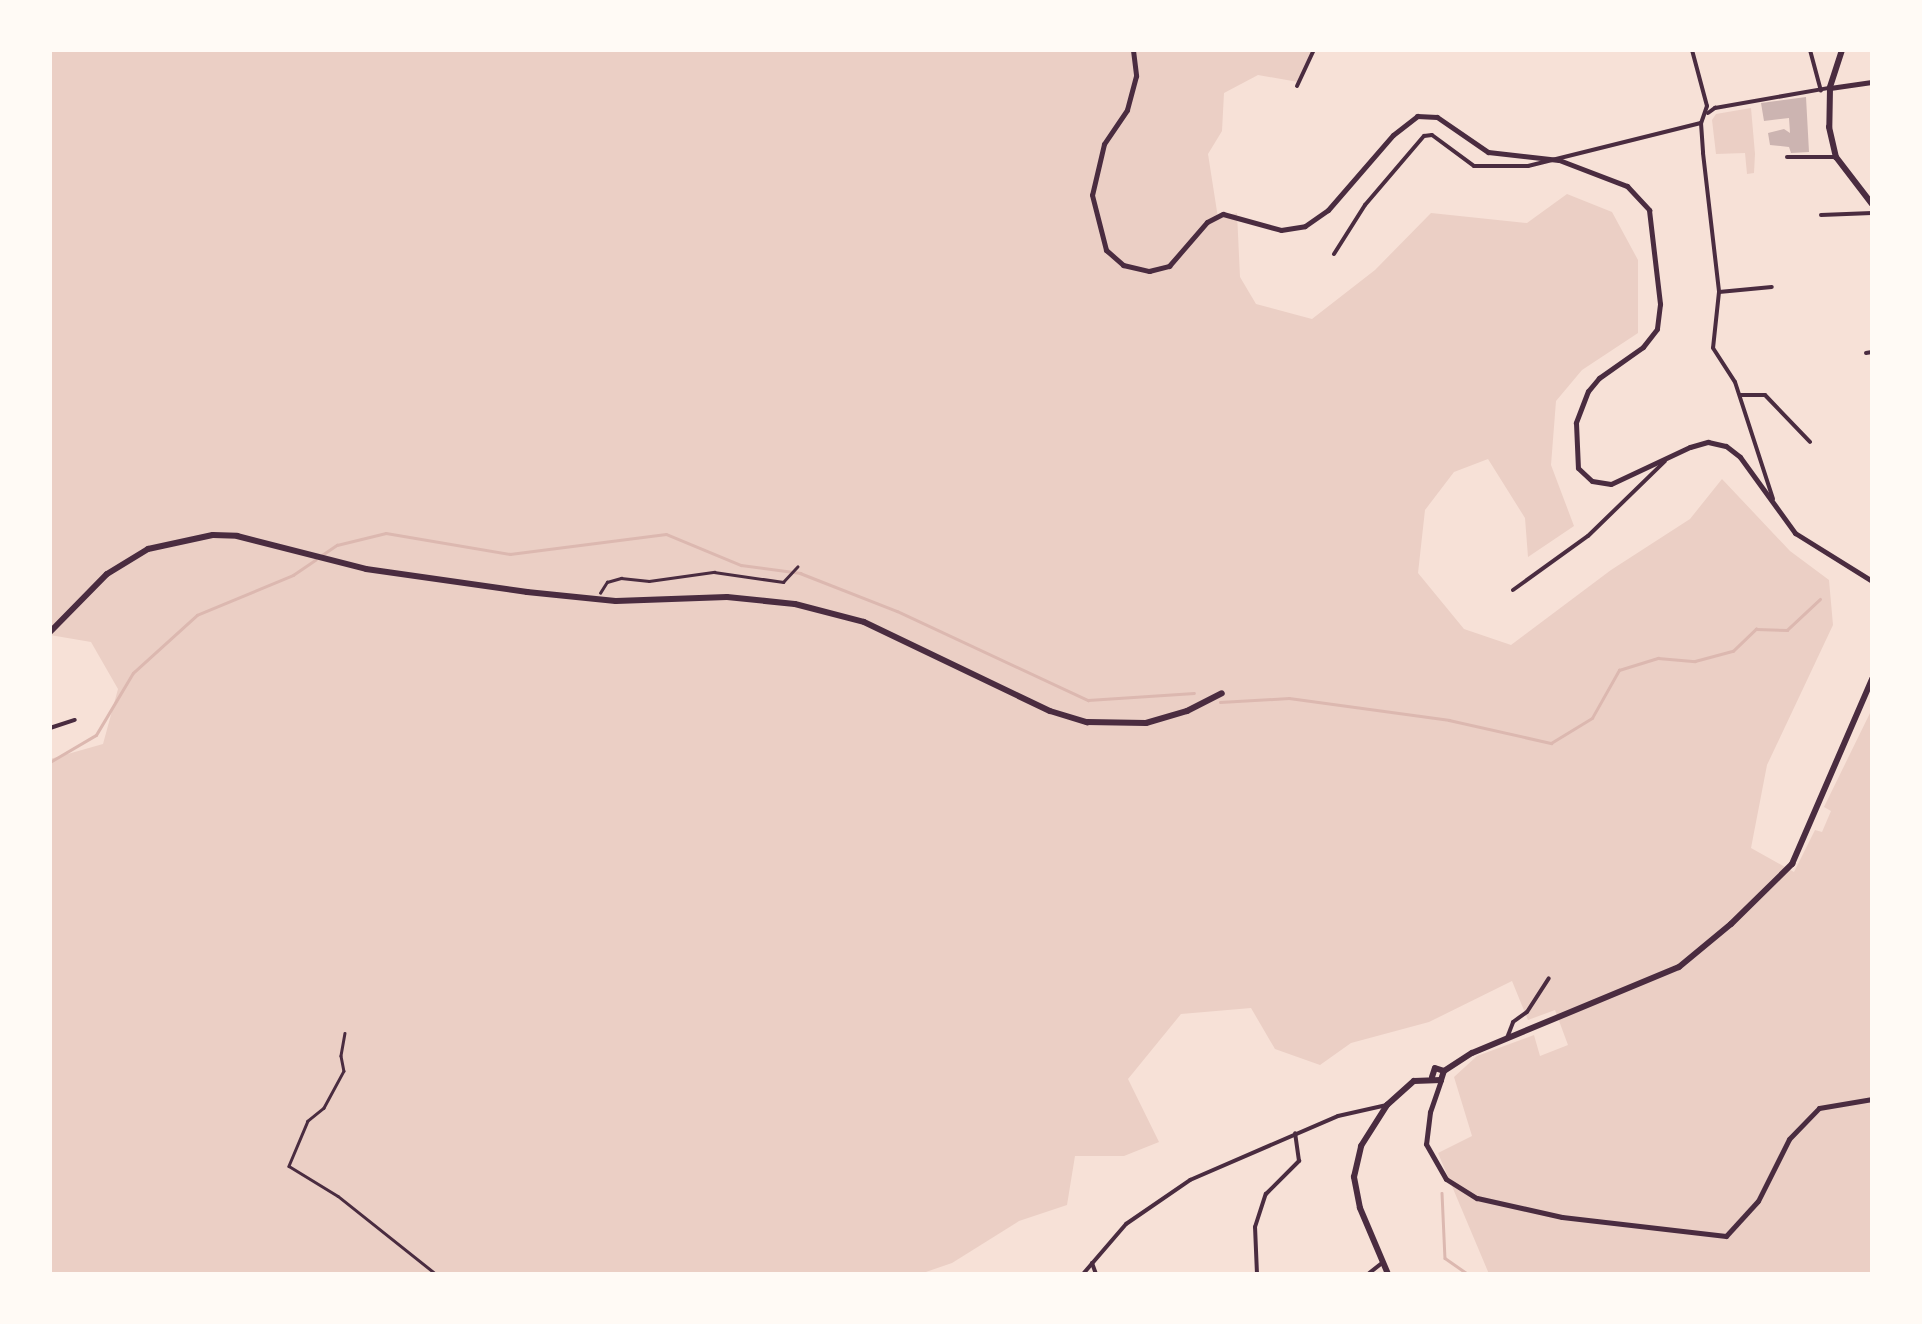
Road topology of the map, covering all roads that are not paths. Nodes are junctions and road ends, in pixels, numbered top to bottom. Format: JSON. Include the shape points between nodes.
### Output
{"nodes":[{"id":1,"x":1132,"y":50,"type":"edge"},
{"id":2,"x":1314,"y":50,"type":"edge"},
{"id":3,"x":1692,"y":50,"type":"edge"},
{"id":4,"x":1810,"y":50,"type":"edge"},
{"id":5,"x":1842,"y":50,"type":"edge"},
{"id":6,"x":1872,"y":82,"type":"edge"},
{"id":7,"x":1297,"y":86,"type":"dead end"},
{"id":8,"x":1826,"y":90,"type":"junction"},
{"id":9,"x":1708,"y":113,"type":"junction"},
{"id":10,"x":1701,"y":124,"type":"junction"},
{"id":11,"x":1836,"y":157,"type":"junction"},
{"id":12,"x":1786,"y":158,"type":"dead end"},
{"id":13,"x":1559,"y":160,"type":"junction"},
{"id":14,"x":1872,"y":204,"type":"edge"},
{"id":15,"x":1872,"y":213,"type":"edge"},
{"id":16,"x":1820,"y":215,"type":"dead end"},
{"id":17,"x":1334,"y":254,"type":"dead end"},
{"id":18,"x":1772,"y":287,"type":"dead end"},
{"id":19,"x":1719,"y":292,"type":"junction"},
{"id":20,"x":1740,"y":396,"type":"junction"},
{"id":21,"x":1810,"y":442,"type":"dead end"},
{"id":22,"x":1665,"y":462,"type":"junction"},
{"id":23,"x":1776,"y":508,"type":"junction"},
{"id":24,"x":1872,"y":578,"type":"edge"},
{"id":25,"x":1513,"y":590,"type":"dead end"},
{"id":26,"x":50,"y":632,"type":"edge"},
{"id":27,"x":1872,"y":679,"type":"edge"},
{"id":28,"x":1222,"y":692,"type":"dead end"},
{"id":29,"x":75,"y":720,"type":"dead end"},
{"id":30,"x":50,"y":728,"type":"edge"},
{"id":31,"x":1549,"y":978,"type":"dead end"},
{"id":32,"x":1507,"y":1038,"type":"junction"},
{"id":33,"x":1439,"y":1076,"type":"junction"},
{"id":34,"x":1872,"y":1099,"type":"edge"},
{"id":35,"x":1386,"y":1105,"type":"junction"},
{"id":36,"x":1294,"y":1133,"type":"junction"},
{"id":37,"x":1092,"y":1263,"type":"junction"},
{"id":38,"x":1382,"y":1263,"type":"junction"},
{"id":39,"x":1083,"y":1274,"type":"edge"},
{"id":40,"x":1096,"y":1274,"type":"edge"},
{"id":41,"x":1257,"y":1274,"type":"edge"},
{"id":42,"x":1368,"y":1274,"type":"edge"},
{"id":43,"x":1388,"y":1274,"type":"edge"}],
"edges":[{"from":1,"to":13,"type":"street","via":[[1136,76],[1127,110],[1104,144],[1092,194],[1106,250],[1123,265],[1149,271],[1169,266],[1207,222],[1223,214],[1281,230],[1305,226],[1417,116],[1437,117],[1488,152]]},
{"from":2,"to":7,"type":"street"},
{"from":3,"to":9,"type":"street"},
{"from":4,"to":8,"type":"street"},
{"from":5,"to":8,"type":"main road"},
{"from":6,"to":8,"type":"street"},
{"from":8,"to":9,"type":"street"},
{"from":8,"to":11,"type":"main road"},
{"from":9,"to":10,"type":"street"},
{"from":10,"to":13,"type":"street"},
{"from":10,"to":19,"type":"street"},
{"from":11,"to":12,"type":"street"},
{"from":11,"to":14,"type":"main road"},
{"from":13,"to":17,"type":"street","via":[[1474,166],[1424,136],[1365,204]]},
{"from":13,"to":22,"type":"street","via":[[1628,186],[1640,197],[1649,210],[1660,304],[1657,329],[1644,348],[1599,378],[1581,405],[1578,468],[1592,481],[1611,484]]},
{"from":15,"to":16,"type":"street"},
{"from":18,"to":19,"type":"street"},
{"from":19,"to":20,"type":"street","via":[[1713,348]]},
{"from":20,"to":21,"type":"street","via":[[1765,394]]},
{"from":20,"to":23,"type":"street"},
{"from":22,"to":23,"type":"street","via":[[1708,442],[1726,446]]},
{"from":22,"to":25,"type":"street","via":[[1588,536]]},
{"from":23,"to":24,"type":"street","via":[[1810,544]]},
{"from":26,"to":28,"type":"main road","via":[[107,574],[138,555],[196,538],[237,536],[366,569],[600,600],[750,597],[822,610],[1087,722],[1146,723]]},
{"from":27,"to":32,"type":"main road","via":[[1802,844],[1780,879],[1679,967]]},
{"from":29,"to":30,"type":"street"},
{"from":31,"to":32,"type":"street"},
{"from":32,"to":33,"type":"main road"},
{"from":33,"to":34,"type":"street","via":[[1426,1144],[1446,1180],[1477,1198],[1562,1218],[1726,1236],[1758,1201],[1788,1139],[1819,1108]]},
{"from":33,"to":35,"type":"main road","via":[[1414,1080]]},
{"from":35,"to":36,"type":"street","via":[[1358,1108]]},
{"from":35,"to":38,"type":"main road","via":[[1360,1146],[1354,1176]]},
{"from":36,"to":37,"type":"street","via":[[1166,1195],[1126,1224]]},
{"from":36,"to":41,"type":"street","via":[[1299,1161],[1266,1194],[1255,1228]]},
{"from":37,"to":39,"type":"street"},
{"from":37,"to":40,"type":"street"},
{"from":38,"to":42,"type":"street"},
{"from":38,"to":43,"type":"main road"}]}
